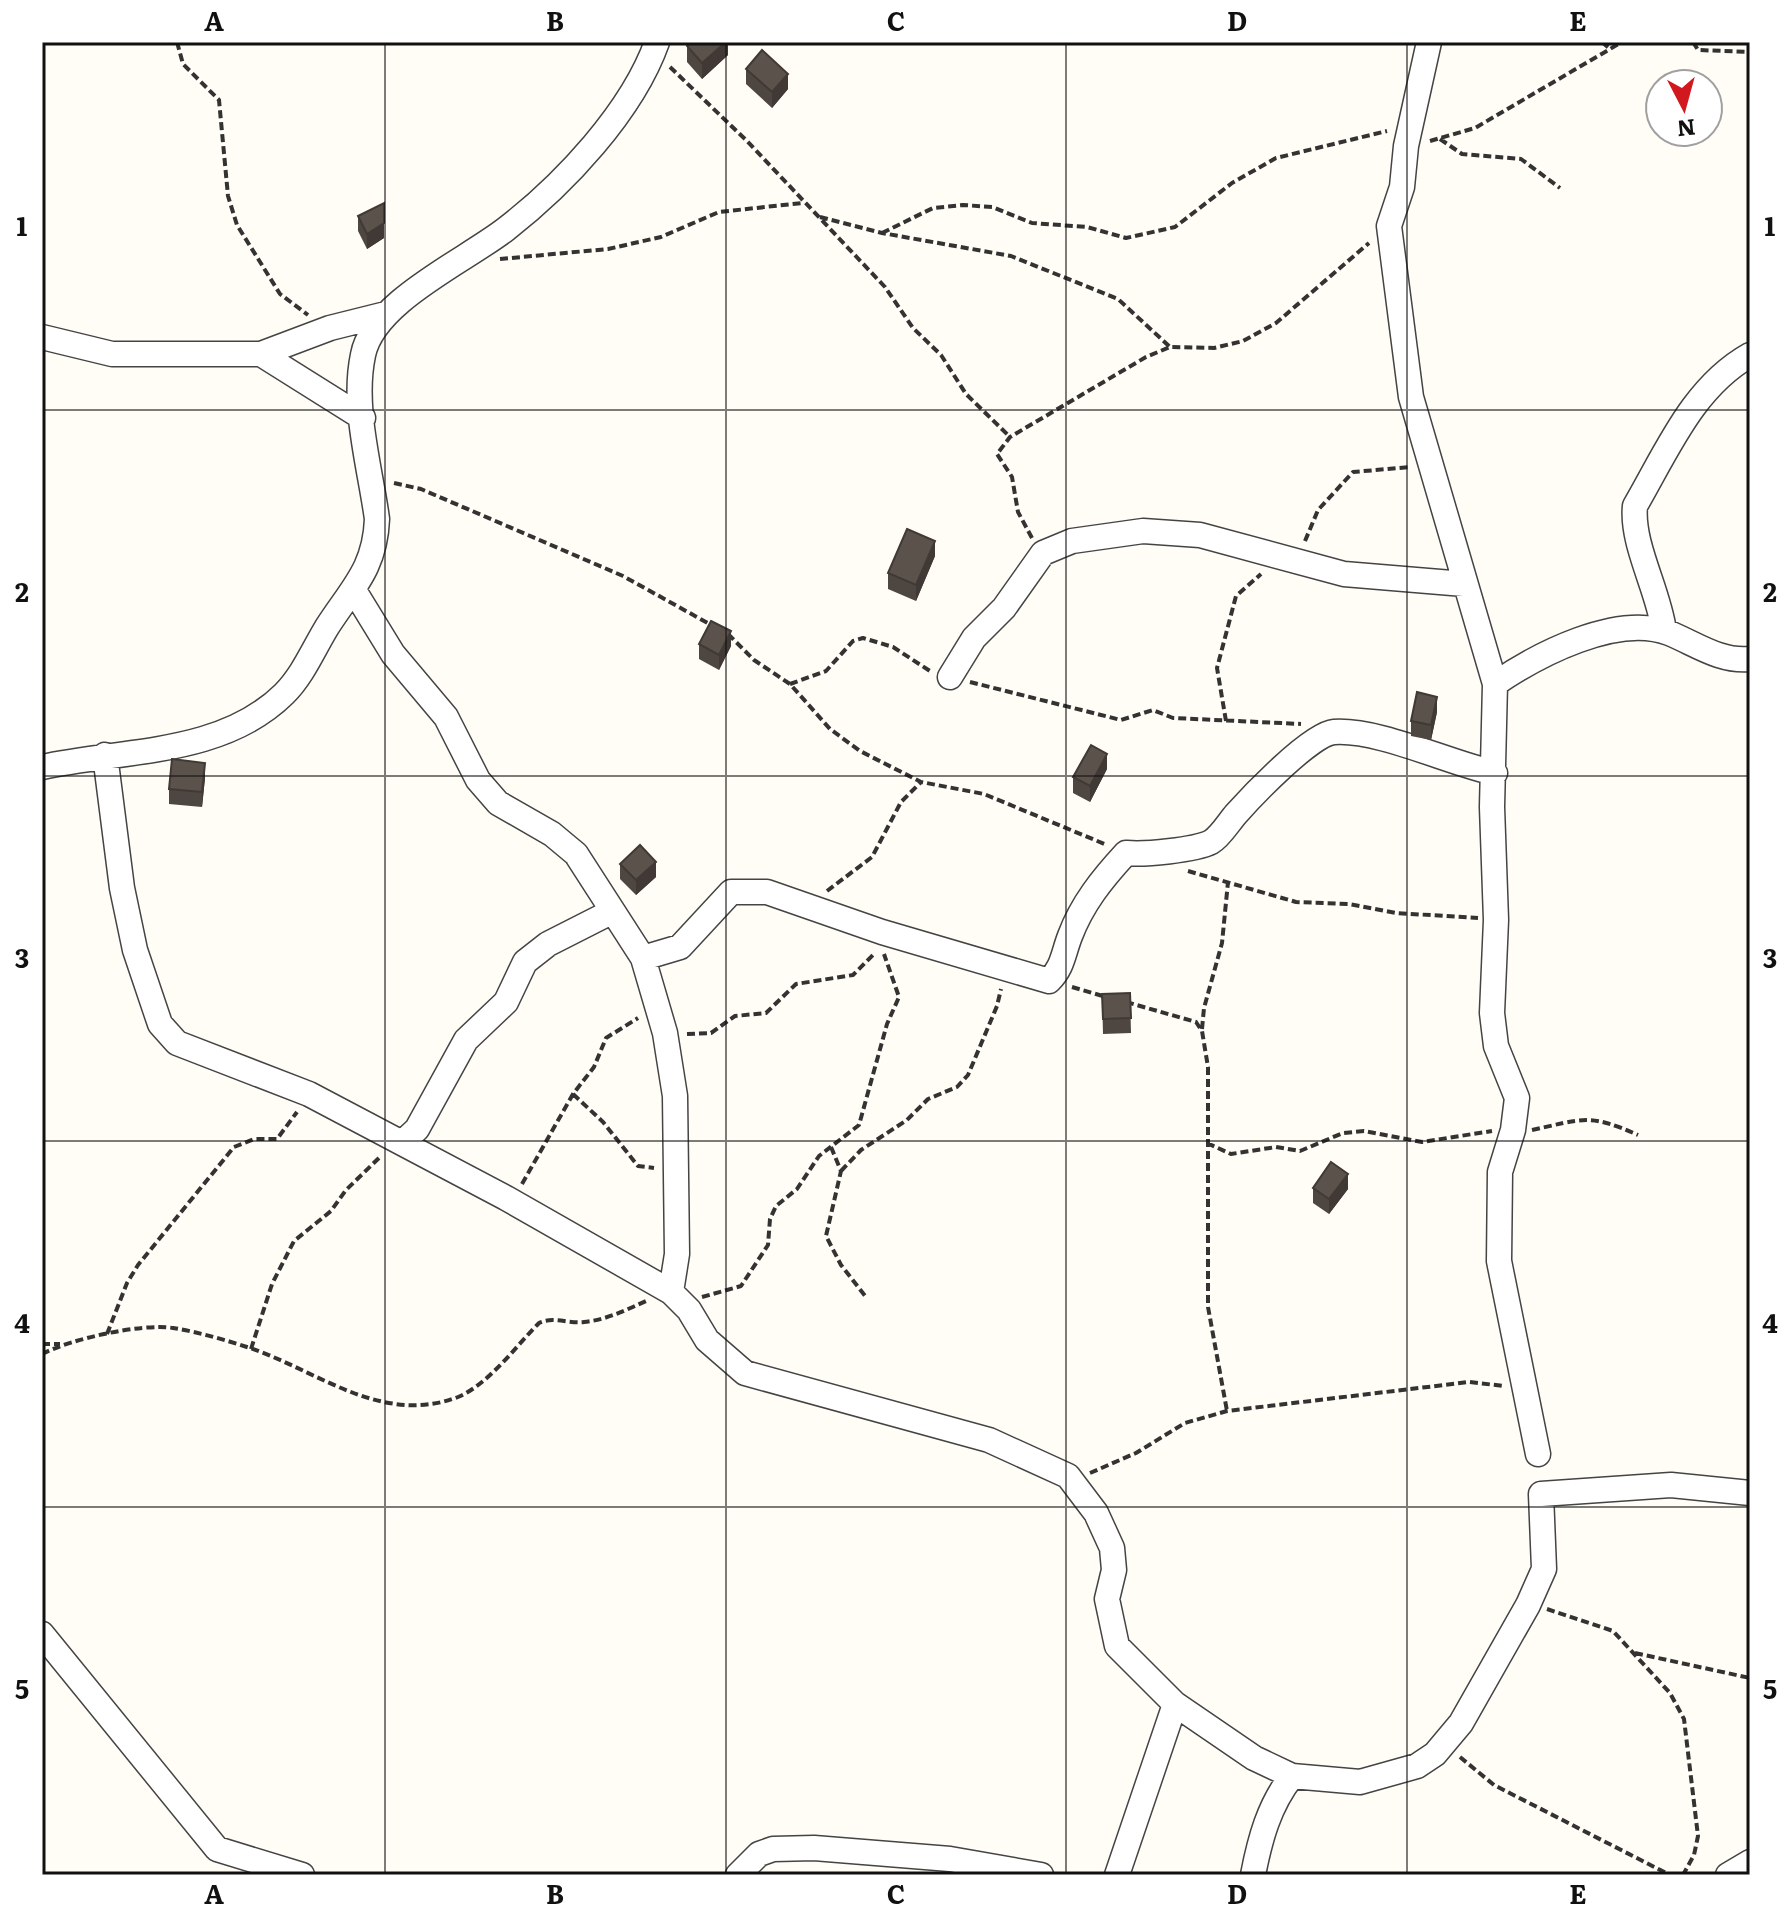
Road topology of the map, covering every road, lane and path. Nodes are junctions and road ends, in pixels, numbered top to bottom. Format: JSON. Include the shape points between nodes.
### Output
{"nodes":[{"id":1,"x":177,"y":42,"type":"edge"},
{"id":2,"x":1429,"y":42,"type":"edge"},
{"id":3,"x":1602,"y":42,"type":"edge"},
{"id":4,"x":1622,"y":42,"type":"edge"},
{"id":5,"x":1693,"y":42,"type":"edge"},
{"id":6,"x":656,"y":47,"type":"edge"},
{"id":7,"x":1610,"y":49,"type":"junction"},
{"id":8,"x":1750,"y":52,"type":"edge"},
{"id":9,"x":1409,"y":136,"type":"junction"},
{"id":10,"x":1440,"y":139,"type":"junction"},
{"id":11,"x":1560,"y":188,"type":"dead end"},
{"id":12,"x":802,"y":203,"type":"junction"},
{"id":13,"x":820,"y":217,"type":"junction"},
{"id":14,"x":1389,"y":226,"type":"junction"},
{"id":15,"x":882,"y":233,"type":"junction"},
{"id":16,"x":464,"y":257,"type":"junction"},
{"id":17,"x":386,"y":314,"type":"junction"},
{"id":18,"x":330,"y":328,"type":"junction"},
{"id":19,"x":42,"y":337,"type":"edge"},
{"id":20,"x":1170,"y":347,"type":"junction"},
{"id":21,"x":261,"y":354,"type":"junction"},
{"id":22,"x":1750,"y":355,"type":"edge"},
{"id":23,"x":363,"y":418,"type":"junction"},
{"id":24,"x":1010,"y":437,"type":"junction"},
{"id":25,"x":1428,"y":460,"type":"junction"},
{"id":26,"x":372,"y":478,"type":"junction"},
{"id":27,"x":1043,"y":553,"type":"junction"},
{"id":28,"x":1288,"y":560,"type":"junction"},
{"id":29,"x":1464,"y":584,"type":"junction"},
{"id":30,"x":355,"y":592,"type":"junction"},
{"id":31,"x":1664,"y":631,"type":"junction"},
{"id":32,"x":1750,"y":659,"type":"edge"},
{"id":33,"x":950,"y":677,"type":"junction"},
{"id":34,"x":790,"y":684,"type":"junction"},
{"id":35,"x":1495,"y":684,"type":"junction"},
{"id":36,"x":1226,"y":721,"type":"junction"},
{"id":37,"x":1332,"y":732,"type":"junction"},
{"id":38,"x":105,"y":755,"type":"junction"},
{"id":39,"x":42,"y":767,"type":"edge"},
{"id":40,"x":1495,"y":773,"type":"junction"},
{"id":41,"x":921,"y":782,"type":"junction"},
{"id":42,"x":1126,"y":853,"type":"junction"},
{"id":43,"x":1184,"y":870,"type":"dead end"},
{"id":44,"x":1228,"y":882,"type":"junction"},
{"id":45,"x":805,"y":906,"type":"junction"},
{"id":46,"x":611,"y":912,"type":"junction"},
{"id":47,"x":1496,"y":920,"type":"junction"},
{"id":48,"x":643,"y":958,"type":"junction"},
{"id":49,"x":1004,"y":969,"type":"junction"},
{"id":50,"x":1049,"y":981,"type":"junction"},
{"id":51,"x":1107,"y":997,"type":"edge"},
{"id":52,"x":1122,"y":1001,"type":"edge"},
{"id":53,"x":658,"y":1005,"type":"junction"},
{"id":54,"x":1202,"y":1031,"type":"junction"},
{"id":55,"x":665,"y":1033,"type":"junction"},
{"id":56,"x":309,"y":1094,"type":"junction"},
{"id":57,"x":573,"y":1094,"type":"junction"},
{"id":58,"x":1513,"y":1130,"type":"junction"},
{"id":59,"x":1638,"y":1135,"type":"dead end"},
{"id":60,"x":399,"y":1141,"type":"junction"},
{"id":61,"x":1207,"y":1143,"type":"junction"},
{"id":62,"x":831,"y":1147,"type":"junction"},
{"id":63,"x":674,"y":1159,"type":"junction"},
{"id":64,"x":841,"y":1171,"type":"junction"},
{"id":65,"x":506,"y":1198,"type":"junction"},
{"id":66,"x":671,"y":1292,"type":"junction"},
{"id":67,"x":866,"y":1297,"type":"dead end"},
{"id":68,"x":689,"y":1310,"type":"junction"},
{"id":69,"x":107,"y":1334,"type":"junction"},
{"id":70,"x":62,"y":1343,"type":"junction"},
{"id":71,"x":42,"y":1344,"type":"edge"},
{"id":72,"x":251,"y":1349,"type":"junction"},
{"id":73,"x":42,"y":1354,"type":"edge"},
{"id":74,"x":1529,"y":1403,"type":"junction"},
{"id":75,"x":1227,"y":1411,"type":"junction"},
{"id":76,"x":1538,"y":1454,"type":"dead end"},
{"id":77,"x":1068,"y":1476,"type":"junction"},
{"id":78,"x":1750,"y":1493,"type":"edge"},
{"id":79,"x":1528,"y":1605,"type":"junction"},
{"id":80,"x":42,"y":1634,"type":"edge"},
{"id":81,"x":1635,"y":1653,"type":"junction"},
{"id":82,"x":1750,"y":1678,"type":"edge"},
{"id":83,"x":1175,"y":1704,"type":"junction"},
{"id":84,"x":1443,"y":1743,"type":"junction"},
{"id":85,"x":1292,"y":1776,"type":"junction"},
{"id":86,"x":217,"y":1849,"type":"junction"},
{"id":87,"x":1750,"y":1862,"type":"edge"},
{"id":88,"x":220,"y":1875,"type":"edge"},
{"id":89,"x":302,"y":1875,"type":"edge"},
{"id":90,"x":738,"y":1875,"type":"edge"},
{"id":91,"x":1041,"y":1875,"type":"edge"},
{"id":92,"x":1117,"y":1875,"type":"edge"},
{"id":93,"x":1253,"y":1875,"type":"edge"},
{"id":94,"x":1670,"y":1875,"type":"edge"},
{"id":95,"x":1683,"y":1875,"type":"edge"},
{"id":96,"x":1728,"y":1875,"type":"edge"}],
"edges":[{"from":1,"to":18,"type":"path","via":[[183,64],[219,100],[228,196],[237,225],[280,294]]},
{"from":2,"to":9,"type":"street"},
{"from":3,"to":7,"type":"path"},
{"from":4,"to":7,"type":"path"},
{"from":5,"to":8,"type":"path","via":[[1698,50]]},
{"from":6,"to":12,"type":"path"},
{"from":6,"to":16,"type":"street","via":[[593,147],[505,231]]},
{"from":7,"to":10,"type":"path","via":[[1475,128]]},
{"from":9,"to":10,"type":"path"},
{"from":9,"to":14,"type":"street","via":[[1402,187]]},
{"from":9,"to":15,"type":"path","via":[[1276,158],[1232,183],[1175,227],[1126,238],[963,205],[933,208]]},
{"from":10,"to":11,"type":"path","via":[[1462,154],[1521,159]]},
{"from":12,"to":13,"type":"path"},
{"from":12,"to":16,"type":"path","via":[[719,212],[661,237],[608,249],[501,259]]},
{"from":13,"to":15,"type":"path"},
{"from":13,"to":24,"type":"path","via":[[885,287],[966,394]]},
{"from":14,"to":20,"type":"path","via":[[1276,323],[1243,341],[1214,348]]},
{"from":14,"to":25,"type":"street","via":[[1411,397]]},
{"from":15,"to":20,"type":"path","via":[[1011,256],[1118,299]]},
{"from":16,"to":17,"type":"street"},
{"from":17,"to":18,"type":"street"},
{"from":17,"to":23,"type":"street","via":[[363,355]]},
{"from":18,"to":21,"type":"street"},
{"from":19,"to":21,"type":"street","via":[[112,354]]},
{"from":20,"to":24,"type":"path"},
{"from":21,"to":23,"type":"street"},
{"from":22,"to":31,"type":"street","via":[[1731,365],[1695,402],[1635,506],[1633,523]]},
{"from":23,"to":26,"type":"street"},
{"from":24,"to":27,"type":"path","via":[[997,454],[1012,477],[1018,512]]},
{"from":25,"to":28,"type":"path","via":[[1412,467],[1353,472],[1318,510]]},
{"from":25,"to":29,"type":"street"},
{"from":26,"to":30,"type":"street","via":[[376,539]]},
{"from":26,"to":34,"type":"path","via":[[421,489],[623,576],[726,633]]},
{"from":27,"to":28,"type":"street","via":[[1072,541],[1143,531],[1200,535]]},
{"from":27,"to":33,"type":"street","via":[[1004,608],[974,638]]},
{"from":28,"to":29,"type":"street","via":[[1344,574]]},
{"from":28,"to":36,"type":"path","via":[[1236,596],[1217,668]]},
{"from":29,"to":35,"type":"street"},
{"from":30,"to":38,"type":"street","via":[[284,694],[238,729]]},
{"from":30,"to":46,"type":"street","via":[[393,654],[446,717],[478,780],[498,803],[576,854],[597,881]]},
{"from":31,"to":32,"type":"street","via":[[1731,661]]},
{"from":31,"to":35,"type":"street","via":[[1632,628],[1594,634]]},
{"from":33,"to":34,"type":"path","via":[[928,670],[893,647],[863,638],[853,641],[826,671]]},
{"from":33,"to":36,"type":"path","via":[[1121,720],[1153,710],[1173,718]]},
{"from":34,"to":41,"type":"path","via":[[830,729]]},
{"from":35,"to":40,"type":"street"},
{"from":36,"to":37,"type":"path","via":[[1301,724]]},
{"from":37,"to":40,"type":"street","via":[[1395,742]]},
{"from":37,"to":42,"type":"street","via":[[1262,784],[1212,841],[1141,855]]},
{"from":38,"to":39,"type":"street"},
{"from":38,"to":56,"type":"street","via":[[122,888],[135,950],[160,1024],[177,1043]]},
{"from":40,"to":47,"type":"street"},
{"from":41,"to":42,"type":"path","via":[[984,794]]},
{"from":41,"to":45,"type":"path","via":[[901,802],[872,857]]},
{"from":42,"to":50,"type":"street","via":[[1094,888],[1070,936],[1061,969]]},
{"from":43,"to":44,"type":"path"},
{"from":44,"to":47,"type":"path","via":[[1296,902]]},
{"from":44,"to":54,"type":"path","via":[[1222,943]]},
{"from":45,"to":48,"type":"street","via":[[767,892],[731,892],[680,947]]},
{"from":45,"to":49,"type":"street"},
{"from":46,"to":48,"type":"street"},
{"from":46,"to":60,"type":"street","via":[[548,944],[525,962],[506,1002],[466,1040],[417,1129]]},
{"from":47,"to":58,"type":"street","via":[[1492,1013],[1496,1046],[1517,1098]]},
{"from":48,"to":53,"type":"street"},
{"from":49,"to":50,"type":"street"},
{"from":49,"to":64,"type":"path","via":[[997,1006],[968,1075],[957,1087],[928,1099]]},
{"from":50,"to":51,"type":"path"},
{"from":52,"to":54,"type":"path","via":[[1196,1022]]},
{"from":53,"to":55,"type":"street"},
{"from":53,"to":57,"type":"path","via":[[606,1038],[594,1067]]},
{"from":54,"to":61,"type":"path","via":[[1208,1067]]},
{"from":55,"to":62,"type":"path","via":[[711,1033],[735,1016],[766,1013],[796,984],[853,975],[881,946],[899,997],[859,1125]]},
{"from":55,"to":63,"type":"street","via":[[675,1096]]},
{"from":56,"to":60,"type":"street"},
{"from":56,"to":69,"type":"path","via":[[277,1139],[254,1139],[234,1147],[138,1265]]},
{"from":57,"to":63,"type":"path","via":[[638,1166],[652,1169]]},
{"from":57,"to":65,"type":"path","via":[[518,1192]]},
{"from":58,"to":59,"type":"path","via":[[1603,1119]]},
{"from":58,"to":61,"type":"path","via":[[1422,1142],[1364,1131],[1343,1133],[1300,1151],[1276,1147],[1231,1154]]},
{"from":58,"to":74,"type":"street","via":[[1500,1172],[1499,1261]]},
{"from":60,"to":65,"type":"street"},
{"from":60,"to":72,"type":"path","via":[[294,1241],[272,1284]]},
{"from":61,"to":75,"type":"path","via":[[1208,1307]]},
{"from":62,"to":64,"type":"path"},
{"from":62,"to":68,"type":"path","via":[[776,1206],[768,1245],[741,1286],[707,1294]]},
{"from":63,"to":66,"type":"street","via":[[677,1254]]},
{"from":64,"to":67,"type":"path","via":[[826,1236]]},
{"from":65,"to":66,"type":"street"},
{"from":66,"to":68,"type":"street"},
{"from":66,"to":72,"type":"path","via":[[582,1323],[547,1319],[477,1384],[435,1403],[410,1406],[359,1397]]},
{"from":68,"to":77,"type":"street","via":[[707,1340],[745,1373],[989,1440]]},
{"from":69,"to":70,"type":"path"},
{"from":69,"to":72,"type":"path","via":[[170,1327]]},
{"from":70,"to":71,"type":"path"},
{"from":70,"to":73,"type":"path"},
{"from":74,"to":75,"type":"path","via":[[1499,1383],[1469,1382]]},
{"from":74,"to":76,"type":"street"},
{"from":75,"to":77,"type":"path","via":[[1185,1423],[1093,1472]]},
{"from":77,"to":83,"type":"street","via":[[1096,1513],[1112,1548],[1114,1570],[1107,1599],[1117,1646]]},
{"from":78,"to":79,"type":"street","via":[[1671,1485],[1541,1494],[1544,1569]]},
{"from":79,"to":81,"type":"path","via":[[1613,1631]]},
{"from":79,"to":84,"type":"street","via":[[1461,1723]]},
{"from":80,"to":86,"type":"street"},
{"from":81,"to":82,"type":"path"},
{"from":81,"to":95,"type":"path","via":[[1670,1693],[1684,1719],[1698,1836]]},
{"from":83,"to":85,"type":"street","via":[[1254,1758]]},
{"from":83,"to":92,"type":"street"},
{"from":84,"to":85,"type":"street","via":[[1417,1766],[1360,1782]]},
{"from":84,"to":94,"type":"path","via":[[1494,1785]]},
{"from":85,"to":93,"type":"street","via":[[1277,1795]]},
{"from":86,"to":88,"type":"street"},
{"from":86,"to":89,"type":"street"},
{"from":87,"to":96,"type":"street"},
{"from":90,"to":91,"type":"street","via":[[759,1854],[773,1849],[814,1848],[950,1859]]}]}
